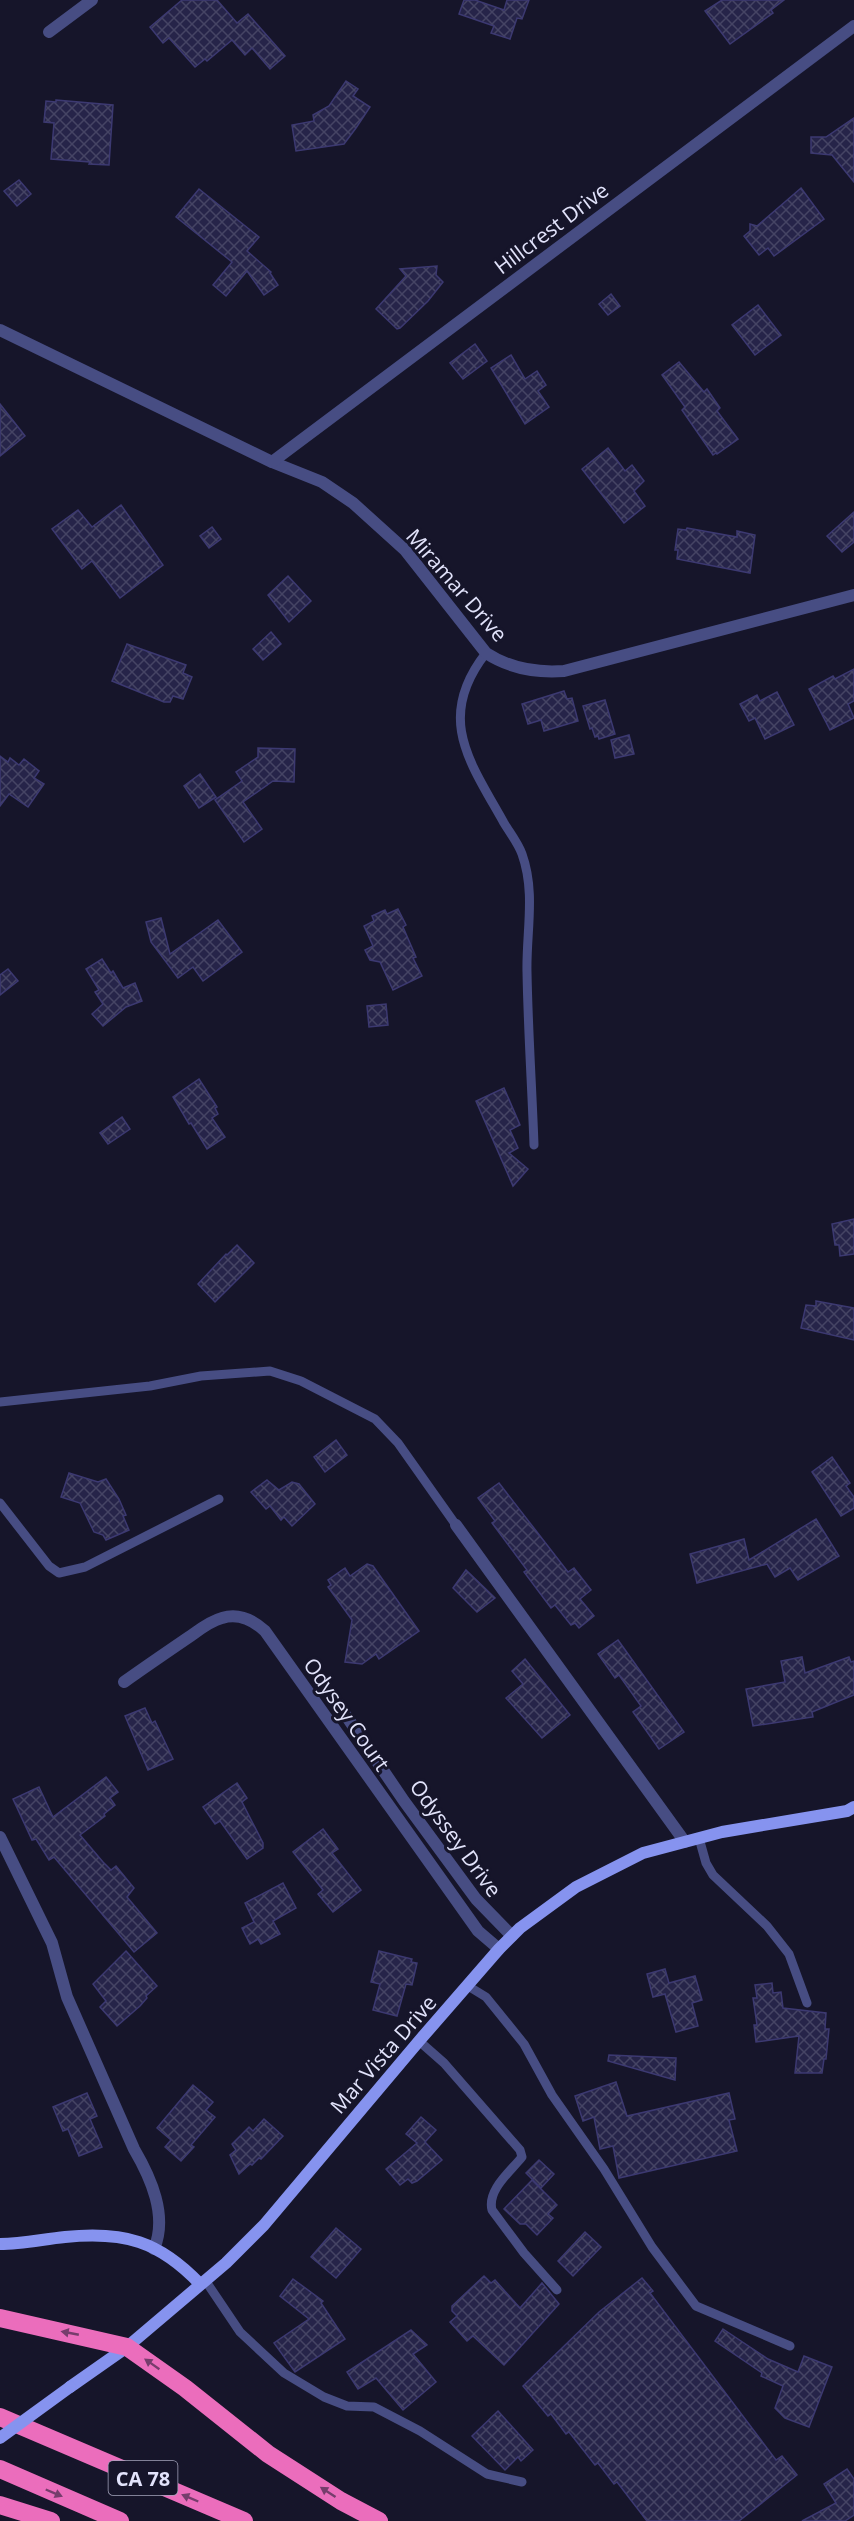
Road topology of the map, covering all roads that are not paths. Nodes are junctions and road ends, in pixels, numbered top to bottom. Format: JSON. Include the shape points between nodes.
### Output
{"nodes":[{"id":1,"x":92,"y":0,"type":"edge"},
{"id":2,"x":854,"y":26,"type":"edge"},
{"id":3,"x":49,"y":32,"type":"dead end"},
{"id":4,"x":0,"y":330,"type":"edge"},
{"id":5,"x":272,"y":462,"type":"junction"},
{"id":6,"x":854,"y":595,"type":"edge"},
{"id":7,"x":486,"y":653,"type":"junction"},
{"id":8,"x":534,"y":1145,"type":"dead end"},
{"id":9,"x":0,"y":1402,"type":"edge"},
{"id":10,"x":219,"y":1498,"type":"dead end"},
{"id":11,"x":0,"y":1503,"type":"edge"},
{"id":12,"x":456,"y":1524,"type":"joint"},
{"id":13,"x":124,"y":1682,"type":"dead end"},
{"id":14,"x":334,"y":1698,"type":"dead end"},
{"id":15,"x":854,"y":1807,"type":"edge"},
{"id":16,"x":0,"y":1837,"type":"edge"},
{"id":17,"x":699,"y":1838,"type":"junction"},
{"id":18,"x":685,"y":1842,"type":"junction"},
{"id":19,"x":512,"y":1936,"type":"junction"},
{"id":20,"x":499,"y":1949,"type":"junction"},
{"id":21,"x":468,"y":1986,"type":"junction"},
{"id":22,"x":807,"y":2003,"type":"dead end"},
{"id":23,"x":419,"y":2041,"type":"junction"},
{"id":24,"x":0,"y":2244,"type":"edge"},
{"id":25,"x":154,"y":2248,"type":"junction"},
{"id":26,"x":202,"y":2282,"type":"junction"},
{"id":27,"x":557,"y":2290,"type":"dead end"},
{"id":28,"x":0,"y":2318,"type":"edge"},
{"id":29,"x":790,"y":2346,"type":"dead end"},
{"id":30,"x":127,"y":2347,"type":"junction"},
{"id":31,"x":0,"y":2417,"type":"edge"},
{"id":32,"x":0,"y":2438,"type":"edge"},
{"id":33,"x":0,"y":2469,"type":"edge"},
{"id":34,"x":522,"y":2482,"type":"dead end"},
{"id":35,"x":0,"y":2505,"type":"edge"},
{"id":36,"x":51,"y":2521,"type":"edge"},
{"id":37,"x":120,"y":2521,"type":"edge"},
{"id":38,"x":244,"y":2521,"type":"edge"},
{"id":39,"x":379,"y":2521,"type":"edge"}],
"edges":[{"from":1,"to":3,"type":"street"},
{"from":2,"to":5,"type":"street","name":"Hillcrest Drive"},
{"from":4,"to":5,"type":"street","name":"Miramar Drive"},
{"from":5,"to":7,"type":"street","name":"Miramar Drive","via":[[322,482],[353,503],[405,550]]},
{"from":6,"to":7,"type":"street","name":"Miramar Drive","via":[[564,671],[543,672],[500,663]]},
{"from":7,"to":8,"type":"lane","via":[[472,671],[461,706],[460,729],[467,758],[522,854],[531,895],[527,970]]},
{"from":9,"to":12,"type":"lane","via":[[270,1371],[300,1380],[375,1419],[398,1443]]},
{"from":10,"to":11,"type":"lane","via":[[86,1567],[59,1573],[49,1566]]},
{"from":12,"to":18,"type":"street"},
{"from":13,"to":20,"type":"street","name":"Odysey Court","via":[[222,1618],[232,1616],[257,1624],[478,1931]]},
{"from":14,"to":19,"type":"street","name":"Odyssey Drive","via":[[476,1899]]},
{"from":15,"to":17,"type":"street","name":"Mar Vista Drive"},
{"from":16,"to":25,"type":"street","via":[[52,1943],[67,1997],[144,2166],[160,2220],[160,2235]]},
{"from":17,"to":18,"type":"street","name":"Mar Vista Drive"},
{"from":17,"to":22,"type":"lane","via":[[713,1875],[767,1926],[789,1954]]},
{"from":18,"to":19,"type":"street","name":"Mar Vista Drive","via":[[643,1853],[576,1887]]},
{"from":19,"to":20,"type":"street","name":"Mar Vista Drive"},
{"from":20,"to":21,"type":"street","name":"Mar Vista Drive"},
{"from":21,"to":23,"type":"street","name":"Mar Vista Drive"},
{"from":21,"to":29,"type":"lane","via":[[486,1997],[524,2044],[552,2095],[652,2247],[696,2306]]},
{"from":23,"to":26,"type":"street","name":"Mar Vista Drive","via":[[264,2225]]},
{"from":23,"to":27,"type":"lane","via":[[444,2063],[520,2150],[522,2157],[493,2192],[492,2210]]},
{"from":24,"to":25,"type":"street","via":[[101,2235],[132,2239]]},
{"from":25,"to":26,"type":"street"},
{"from":26,"to":30,"type":"street","name":"Mar Vista Drive"},
{"from":26,"to":34,"type":"lane","via":[[240,2332],[284,2373],[347,2406],[374,2407],[420,2430],[487,2474]]},
{"from":30,"to":28,"type":"highway","one_way":true},
{"from":30,"to":32,"type":"street","name":"Mar Vista Drive","bridge":true},
{"from":39,"to":30,"type":"highway","one_way":true,"via":[[268,2454]]},
{"from":38,"to":31,"type":"highway","number":"CA 78","one_way":true},
{"from":33,"to":37,"type":"highway","number":"CA 78","one_way":true},
{"from":35,"to":36,"type":"highway"}]}
